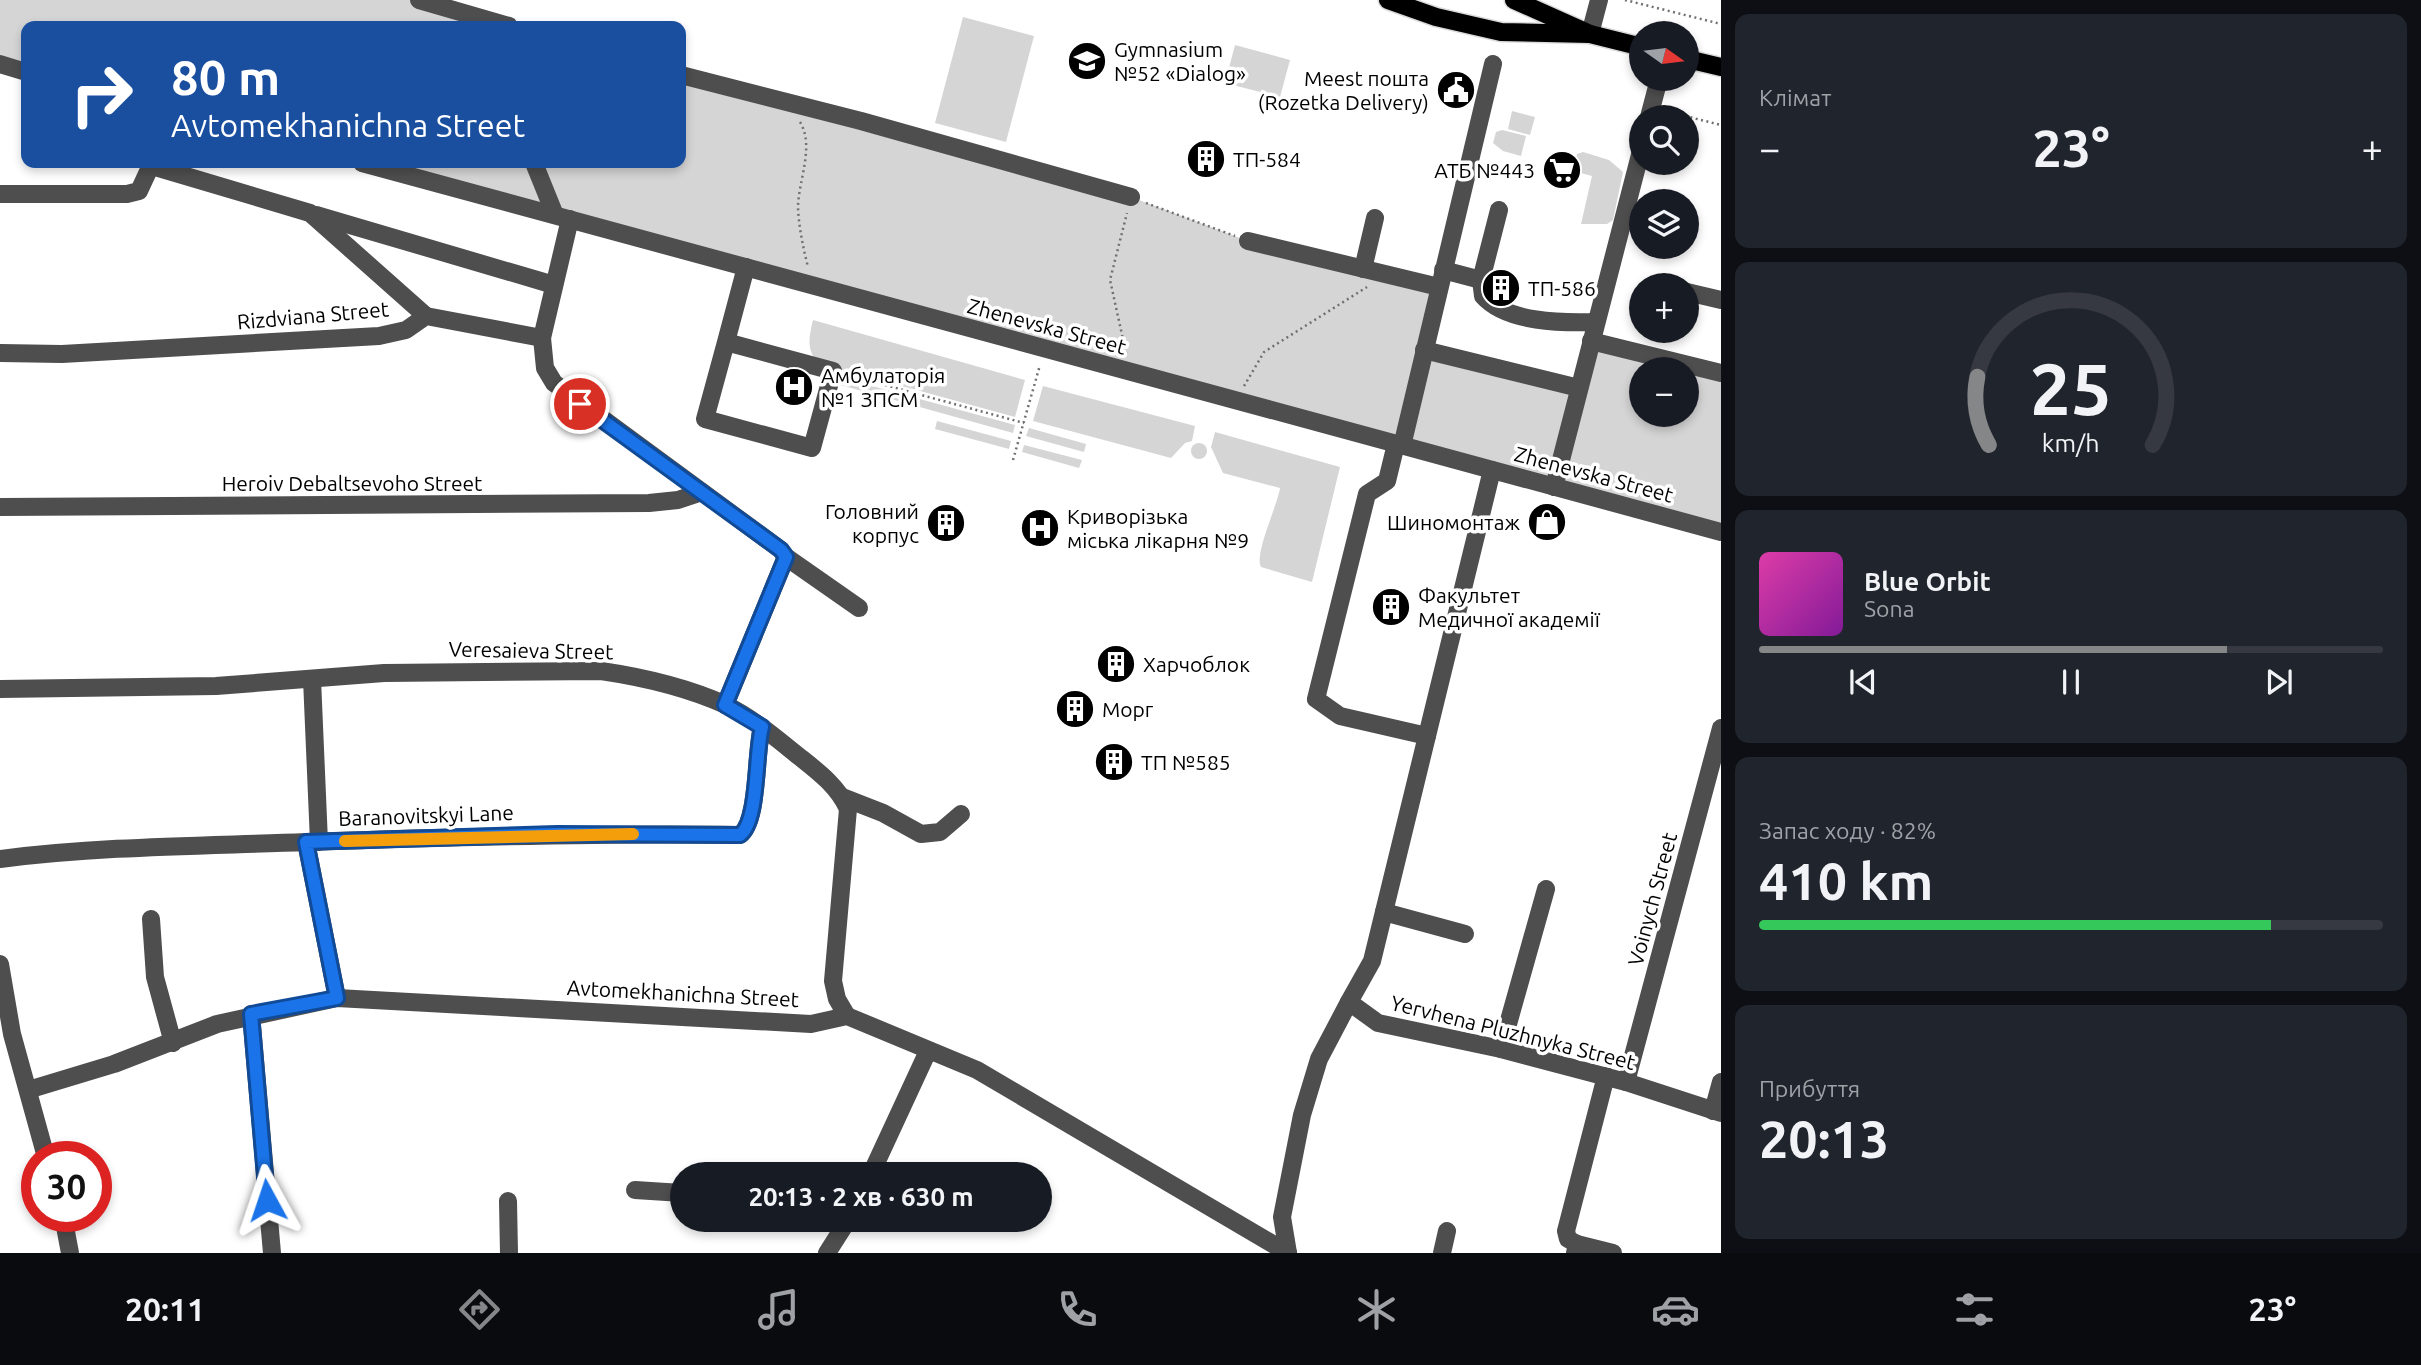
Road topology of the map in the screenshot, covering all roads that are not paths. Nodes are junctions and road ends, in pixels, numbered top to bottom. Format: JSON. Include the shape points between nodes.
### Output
{"nodes":[{"id":1,"x":419,"y":0,"type":"edge"},
{"id":2,"x":1388,"y":0,"type":"edge"},
{"id":3,"x":1514,"y":0,"type":"edge"},
{"id":4,"x":1599,"y":0,"type":"edge"},
{"id":5,"x":477,"y":21,"type":"edge"},
{"id":6,"x":1590,"y":34,"type":"junction"},
{"id":7,"x":1629,"y":44,"type":"edge"},
{"id":8,"x":1699,"y":62,"type":"edge"},
{"id":9,"x":0,"y":64,"type":"edge"},
{"id":10,"x":1493,"y":64,"type":"dead end"},
{"id":11,"x":1721,"y":67,"type":"edge"},
{"id":12,"x":21,"y":70,"type":"edge"},
{"id":13,"x":686,"y":76,"type":"edge"},
{"id":14,"x":150,"y":168,"type":"edge"},
{"id":15,"x":165,"y":168,"type":"edge"},
{"id":16,"x":381,"y":168,"type":"edge"},
{"id":17,"x":537,"y":168,"type":"edge"},
{"id":18,"x":1635,"y":175,"type":"edge"},
{"id":19,"x":0,"y":194,"type":"edge"},
{"id":20,"x":1131,"y":197,"type":"road end"},
{"id":21,"x":1499,"y":210,"type":"dead end"},
{"id":22,"x":310,"y":213,"type":"junction"},
{"id":23,"x":562,"y":217,"type":"junction"},
{"id":24,"x":1375,"y":218,"type":"dead end"},
{"id":25,"x":1248,"y":240,"type":"road end"},
{"id":26,"x":746,"y":267,"type":"junction"},
{"id":27,"x":1363,"y":269,"type":"junction"},
{"id":28,"x":1441,"y":278,"type":"junction"},
{"id":29,"x":1481,"y":281,"type":"junction"},
{"id":30,"x":554,"y":285,"type":"junction"},
{"id":31,"x":1699,"y":295,"type":"edge"},
{"id":32,"x":1721,"y":300,"type":"edge"},
{"id":33,"x":426,"y":316,"type":"junction"},
{"id":34,"x":1596,"y":322,"type":"junction"},
{"id":35,"x":542,"y":338,"type":"junction"},
{"id":36,"x":1591,"y":341,"type":"junction"},
{"id":37,"x":726,"y":342,"type":"junction"},
{"id":38,"x":1424,"y":350,"type":"junction"},
{"id":39,"x":0,"y":353,"type":"edge"},
{"id":40,"x":1721,"y":373,"type":"edge"},
{"id":41,"x":1579,"y":388,"type":"junction"},
{"id":42,"x":1399,"y":445,"type":"junction"},
{"id":43,"x":1492,"y":470,"type":"junction"},
{"id":44,"x":1554,"y":487,"type":"junction"},
{"id":45,"x":702,"y":492,"type":"junction"},
{"id":46,"x":0,"y":508,"type":"edge"},
{"id":47,"x":1721,"y":532,"type":"edge"},
{"id":48,"x":786,"y":557,"type":"junction"},
{"id":49,"x":859,"y":608,"type":"dead end"},
{"id":50,"x":312,"y":679,"type":"junction"},
{"id":51,"x":0,"y":689,"type":"edge"},
{"id":52,"x":725,"y":705,"type":"junction"},
{"id":53,"x":762,"y":727,"type":"junction"},
{"id":54,"x":1721,"y":731,"type":"edge"},
{"id":55,"x":1427,"y":736,"type":"junction"},
{"id":56,"x":842,"y":797,"type":"junction"},
{"id":57,"x":961,"y":814,"type":"dead end"},
{"id":58,"x":312,"y":842,"type":"junction"},
{"id":59,"x":0,"y":859,"type":"edge"},
{"id":60,"x":1546,"y":889,"type":"dead end"},
{"id":61,"x":1384,"y":912,"type":"junction"},
{"id":62,"x":151,"y":919,"type":"dead end"},
{"id":63,"x":1465,"y":934,"type":"dead end"},
{"id":64,"x":0,"y":964,"type":"edge"},
{"id":65,"x":337,"y":998,"type":"junction"},
{"id":66,"x":1349,"y":1002,"type":"junction"},
{"id":67,"x":251,"y":1014,"type":"junction"},
{"id":68,"x":847,"y":1016,"type":"junction"},
{"id":69,"x":6,"y":1036,"type":"edge"},
{"id":70,"x":173,"y":1043,"type":"junction"},
{"id":71,"x":1501,"y":1049,"type":"junction"},
{"id":72,"x":928,"y":1051,"type":"junction"},
{"id":73,"x":1606,"y":1076,"type":"junction"},
{"id":74,"x":1626,"y":1082,"type":"junction"},
{"id":75,"x":1721,"y":1082,"type":"edge"},
{"id":76,"x":28,"y":1090,"type":"junction"},
{"id":77,"x":1717,"y":1112,"type":"edge"},
{"id":78,"x":42,"y":1141,"type":"edge"},
{"id":79,"x":877,"y":1162,"type":"edge"},
{"id":80,"x":635,"y":1190,"type":"dead end"},
{"id":81,"x":670,"y":1193,"type":"edge"},
{"id":82,"x":508,"y":1201,"type":"dead end"},
{"id":83,"x":1447,"y":1231,"type":"dead end"},
{"id":84,"x":66,"y":1232,"type":"edge"},
{"id":85,"x":840,"y":1232,"type":"edge"},
{"id":86,"x":1576,"y":1248,"type":"edge"},
{"id":87,"x":70,"y":1253,"type":"edge"},
{"id":88,"x":272,"y":1253,"type":"edge"},
{"id":89,"x":509,"y":1253,"type":"edge"},
{"id":90,"x":827,"y":1253,"type":"edge"},
{"id":91,"x":1288,"y":1253,"type":"edge"},
{"id":92,"x":1442,"y":1253,"type":"edge"},
{"id":93,"x":1613,"y":1253,"type":"edge"}],
"edges":[{"from":1,"to":5,"type":"street"},
{"from":2,"to":6,"type":"main road","via":[[1501,32]]},
{"from":3,"to":6,"type":"main road"},
{"from":4,"to":6,"type":"street"},
{"from":6,"to":7,"type":"main road"},
{"from":8,"to":11,"type":"main road"},
{"from":9,"to":12,"type":"street"},
{"from":10,"to":28,"type":"street"},
{"from":13,"to":20,"type":"street"},
{"from":14,"to":19,"type":"street","via":[[138,191],[127,194]]},
{"from":15,"to":22,"type":"street"},
{"from":16,"to":23,"type":"street","name":"Zhenevska Street"},
{"from":17,"to":23,"type":"street"},
{"from":18,"to":34,"type":"street"},
{"from":21,"to":29,"type":"street"},
{"from":22,"to":30,"type":"street"},
{"from":22,"to":33,"type":"street"},
{"from":23,"to":26,"type":"street","name":"Zhenevska Street"},
{"from":23,"to":30,"type":"street"},
{"from":24,"to":27,"type":"street"},
{"from":25,"to":27,"type":"street"},
{"from":26,"to":37,"type":"street"},
{"from":26,"to":42,"type":"street","name":"Zhenevska Street"},
{"from":27,"to":28,"type":"street"},
{"from":28,"to":29,"type":"street"},
{"from":28,"to":38,"type":"street"},
{"from":29,"to":34,"type":"street","via":[[1487,301],[1510,313],[1543,320]]},
{"from":30,"to":35,"type":"street"},
{"from":31,"to":32,"type":"street"},
{"from":33,"to":35,"type":"street"},
{"from":33,"to":39,"type":"street","name":"Rizdviana Street","via":[[407,330],[379,336],[62,354]]},
{"from":34,"to":36,"type":"street"},
{"from":35,"to":45,"type":"street","via":[[545,368],[554,383]]},
{"from":36,"to":40,"type":"street"},
{"from":36,"to":41,"type":"street"},
{"from":37,"to":37,"type":"street","via":[[833,371],[813,448],[705,419]]},
{"from":38,"to":41,"type":"street"},
{"from":38,"to":42,"type":"street"},
{"from":41,"to":44,"type":"street"},
{"from":42,"to":43,"type":"street","name":"Zhenevska Street"},
{"from":42,"to":55,"type":"street","via":[[1387,481],[1367,494],[1316,699],[1340,716]]},
{"from":43,"to":44,"type":"street","name":"Zhenevska Street"},
{"from":43,"to":55,"type":"street"},
{"from":44,"to":47,"type":"street","name":"Zhenevska Street"},
{"from":45,"to":46,"type":"street","name":"Heroiv Debaltsevoho Street","via":[[649,503]]},
{"from":45,"to":48,"type":"street"},
{"from":48,"to":49,"type":"street"},
{"from":48,"to":52,"type":"street"},
{"from":50,"to":51,"type":"street","name":"Veresaieva Street","via":[[216,686]]},
{"from":50,"to":52,"type":"street","name":"Veresaieva Street","via":[[384,673],[601,671]]},
{"from":50,"to":58,"type":"street"},
{"from":52,"to":53,"type":"street","name":"Veresaieva Street"},
{"from":53,"to":56,"type":"street","name":"Veresaieva Street","via":[[824,776]]},
{"from":53,"to":58,"type":"street","name":"Baranovitskyi Lane","via":[[751,821],[740,835],[578,834]]},
{"from":54,"to":74,"type":"street","name":"Voinych Street"},
{"from":55,"to":61,"type":"street"},
{"from":56,"to":57,"type":"street","via":[[921,834],[940,832]]},
{"from":56,"to":68,"type":"street","via":[[848,823],[838,891],[833,981]]},
{"from":58,"to":59,"type":"street","name":"Baranovitskyi Lane","via":[[106,849]]},
{"from":58,"to":65,"type":"street"},
{"from":60,"to":71,"type":"street"},
{"from":61,"to":63,"type":"street"},
{"from":61,"to":66,"type":"street","via":[[1372,961]]},
{"from":62,"to":70,"type":"street","via":[[155,977]]},
{"from":64,"to":69,"type":"street"},
{"from":65,"to":67,"type":"street","name":"Avtomekhanichna Street"},
{"from":65,"to":68,"type":"street","name":"Avtomekhanichna Street","via":[[811,1024]]},
{"from":66,"to":71,"type":"street","name":"Yervhena Pluzhnyka Street","via":[[1378,1023]]},
{"from":66,"to":91,"type":"street","via":[[1319,1059],[1302,1115],[1282,1217]]},
{"from":67,"to":70,"type":"street","name":"Avtomekhanichna Street"},
{"from":67,"to":88,"type":"street"},
{"from":68,"to":72,"type":"street"},
{"from":69,"to":76,"type":"street"},
{"from":70,"to":76,"type":"street","name":"Avtomekhanichna Street"},
{"from":71,"to":73,"type":"street","name":"Yervhena Pluzhnyka Street"},
{"from":72,"to":79,"type":"street"},
{"from":72,"to":91,"type":"street","via":[[977,1070]]},
{"from":73,"to":74,"type":"street","name":"Yervhena Pluzhnyka Street"},
{"from":73,"to":86,"type":"street","via":[[1566,1231]]},
{"from":74,"to":77,"type":"street","name":"Yervhena Pluzhnyka Street"},
{"from":75,"to":77,"type":"street"},
{"from":76,"to":78,"type":"street"},
{"from":80,"to":81,"type":"street"},
{"from":82,"to":89,"type":"street"},
{"from":83,"to":92,"type":"street"},
{"from":84,"to":87,"type":"street"},
{"from":85,"to":90,"type":"street"},
{"from":86,"to":93,"type":"street"}]}
